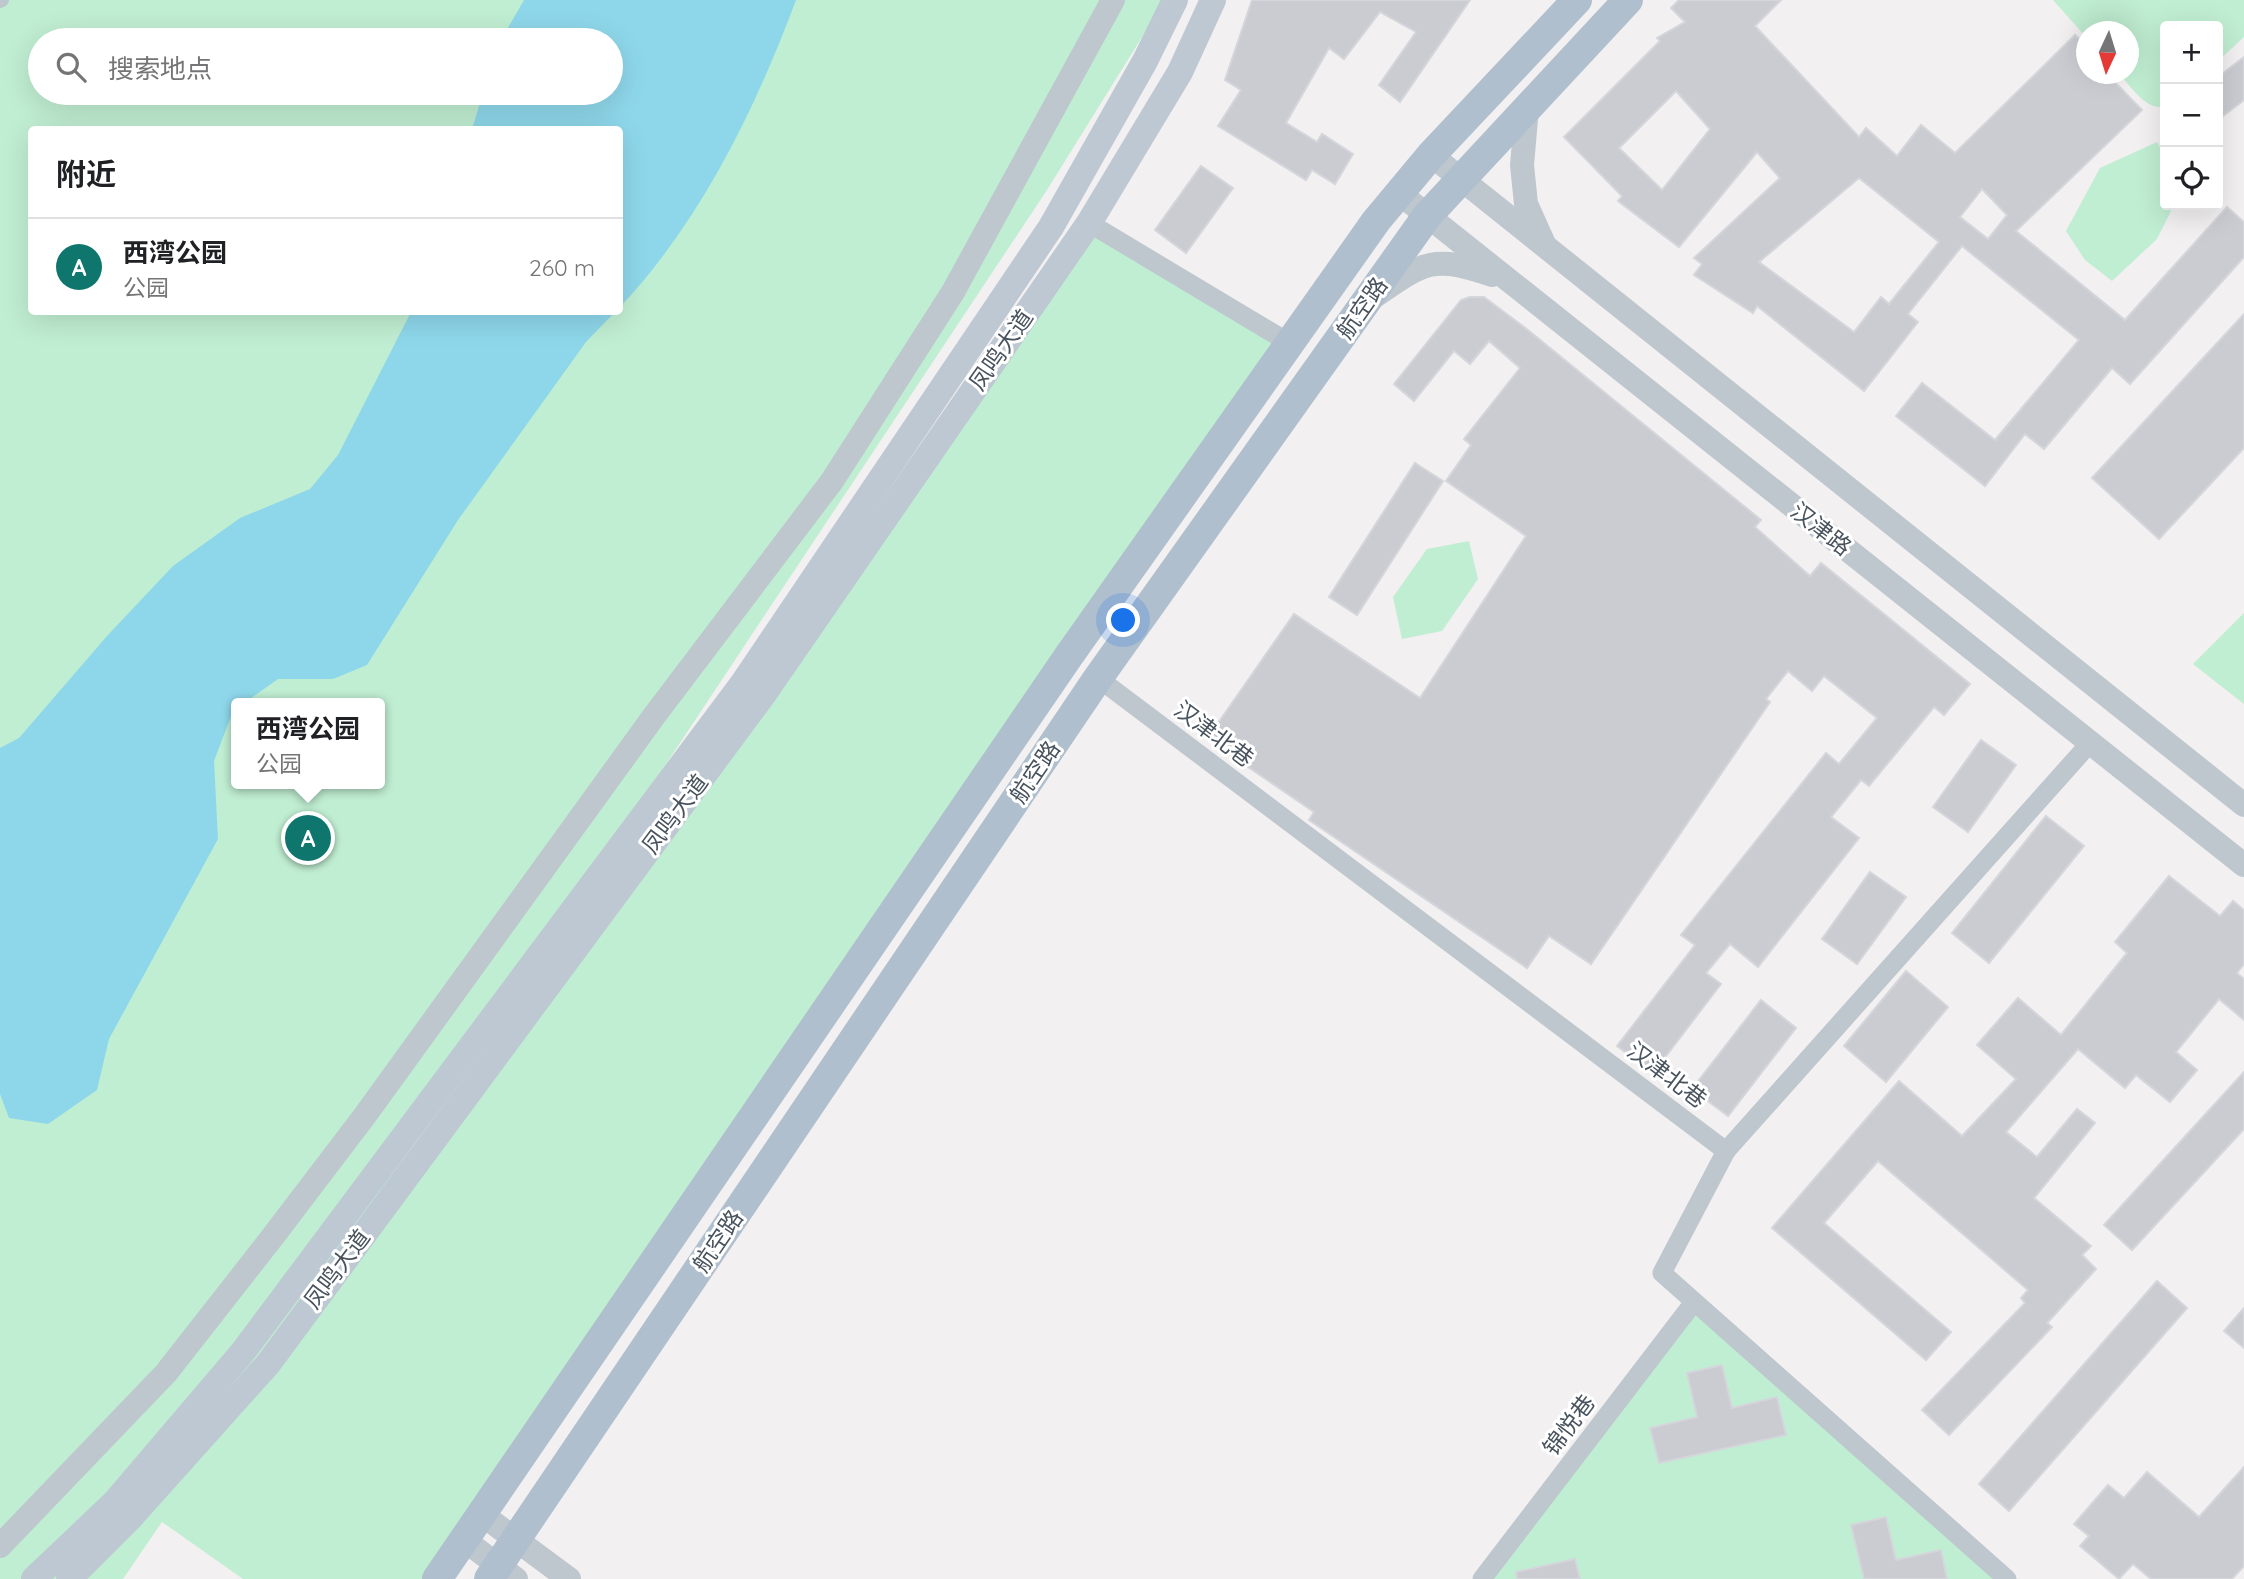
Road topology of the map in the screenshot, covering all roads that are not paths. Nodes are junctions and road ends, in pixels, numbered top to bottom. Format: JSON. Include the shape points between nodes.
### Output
{"nodes":[{"id":1,"x":1113,"y":0,"type":"edge"},
{"id":2,"x":1175,"y":0,"type":"edge"},
{"id":3,"x":1213,"y":0,"type":"edge"},
{"id":4,"x":1577,"y":0,"type":"edge"},
{"id":5,"x":1628,"y":0,"type":"edge"},
{"id":6,"x":1527,"y":108,"type":"junction"},
{"id":7,"x":1431,"y":155,"type":"junction"},
{"id":8,"x":1460,"y":180,"type":"junction"},
{"id":9,"x":1399,"y":193,"type":"junction"},
{"id":10,"x":1427,"y":216,"type":"junction"},
{"id":11,"x":1089,"y":223,"type":"junction"},
{"id":12,"x":1546,"y":248,"type":"junction"},
{"id":13,"x":1508,"y":280,"type":"junction"},
{"id":14,"x":1366,"y":302,"type":"junction"},
{"id":15,"x":1291,"y":344,"type":"junction"},
{"id":16,"x":1098,"y":678,"type":"junction"},
{"id":17,"x":2090,"y":743,"type":"junction"},
{"id":18,"x":2244,"y":806,"type":"edge"},
{"id":19,"x":2244,"y":865,"type":"edge"},
{"id":20,"x":1726,"y":1151,"type":"junction"},
{"id":21,"x":1694,"y":1301,"type":"junction"},
{"id":22,"x":480,"y":1513,"type":"junction"},
{"id":23,"x":463,"y":1539,"type":"junction"},
{"id":24,"x":516,"y":1539,"type":"junction"},
{"id":25,"x":0,"y":1546,"type":"edge"},
{"id":26,"x":501,"y":1575,"type":"edge"},
{"id":27,"x":34,"y":1579,"type":"edge"},
{"id":28,"x":69,"y":1579,"type":"edge"},
{"id":29,"x":437,"y":1579,"type":"edge"},
{"id":30,"x":569,"y":1579,"type":"edge"},
{"id":31,"x":1482,"y":1579,"type":"edge"},
{"id":32,"x":2007,"y":1579,"type":"edge"}],
"edges":[{"from":1,"to":25,"type":"street","via":[[953,292],[832,481],[274,1235],[166,1373]]},
{"from":2,"to":27,"type":"main road","name":"凤鸣大道","via":[[1146,61],[1051,227],[743,683],[242,1353],[116,1502]]},
{"from":3,"to":11,"type":"main road","name":"凤鸣大道","via":[[1180,72]]},
{"from":4,"to":7,"type":"main road","name":"航空路"},
{"from":5,"to":6,"type":"main road","name":"航空路"},
{"from":6,"to":8,"type":"main road","name":"航空路"},
{"from":6,"to":12,"type":"street","via":[[1522,165],[1526,204]]},
{"from":7,"to":8,"type":"street","name":"汉津路"},
{"from":7,"to":9,"type":"main road","name":"航空路"},
{"from":8,"to":10,"type":"main road","name":"航空路"},
{"from":8,"to":12,"type":"street","name":"汉津路"},
{"from":9,"to":10,"type":"street","name":"汉津路"},
{"from":9,"to":15,"type":"main road","name":"航空路"},
{"from":10,"to":13,"type":"street","name":"汉津路"},
{"from":10,"to":14,"type":"main road","name":"航空路"},
{"from":11,"to":15,"type":"street"},
{"from":11,"to":28,"type":"main road","name":"凤鸣大道","via":[[763,695],[268,1364]]},
{"from":12,"to":18,"type":"street","name":"汉津路"},
{"from":13,"to":14,"type":"street","via":[[1454,262],[1415,268]]},
{"from":13,"to":17,"type":"street","name":"汉津路"},
{"from":14,"to":16,"type":"main road","name":"航空路"},
{"from":15,"to":22,"type":"main road","name":"航空路","via":[[1061,668]]},
{"from":16,"to":20,"type":"street","name":"汉津北巷"},
{"from":16,"to":24,"type":"main road","name":"航空路"},
{"from":17,"to":19,"type":"street","name":"汉津路"},
{"from":17,"to":20,"type":"street"},
{"from":20,"to":21,"type":"street","via":[[1662,1273]]},
{"from":21,"to":31,"type":"street","name":"锦悦巷"},
{"from":21,"to":32,"type":"street"},
{"from":22,"to":23,"type":"main road","name":"航空路"},
{"from":22,"to":24,"type":"street"},
{"from":23,"to":26,"type":"street"},
{"from":23,"to":29,"type":"main road","name":"航空路"},
{"from":24,"to":26,"type":"main road","name":"航空路"},
{"from":24,"to":30,"type":"street"}]}
